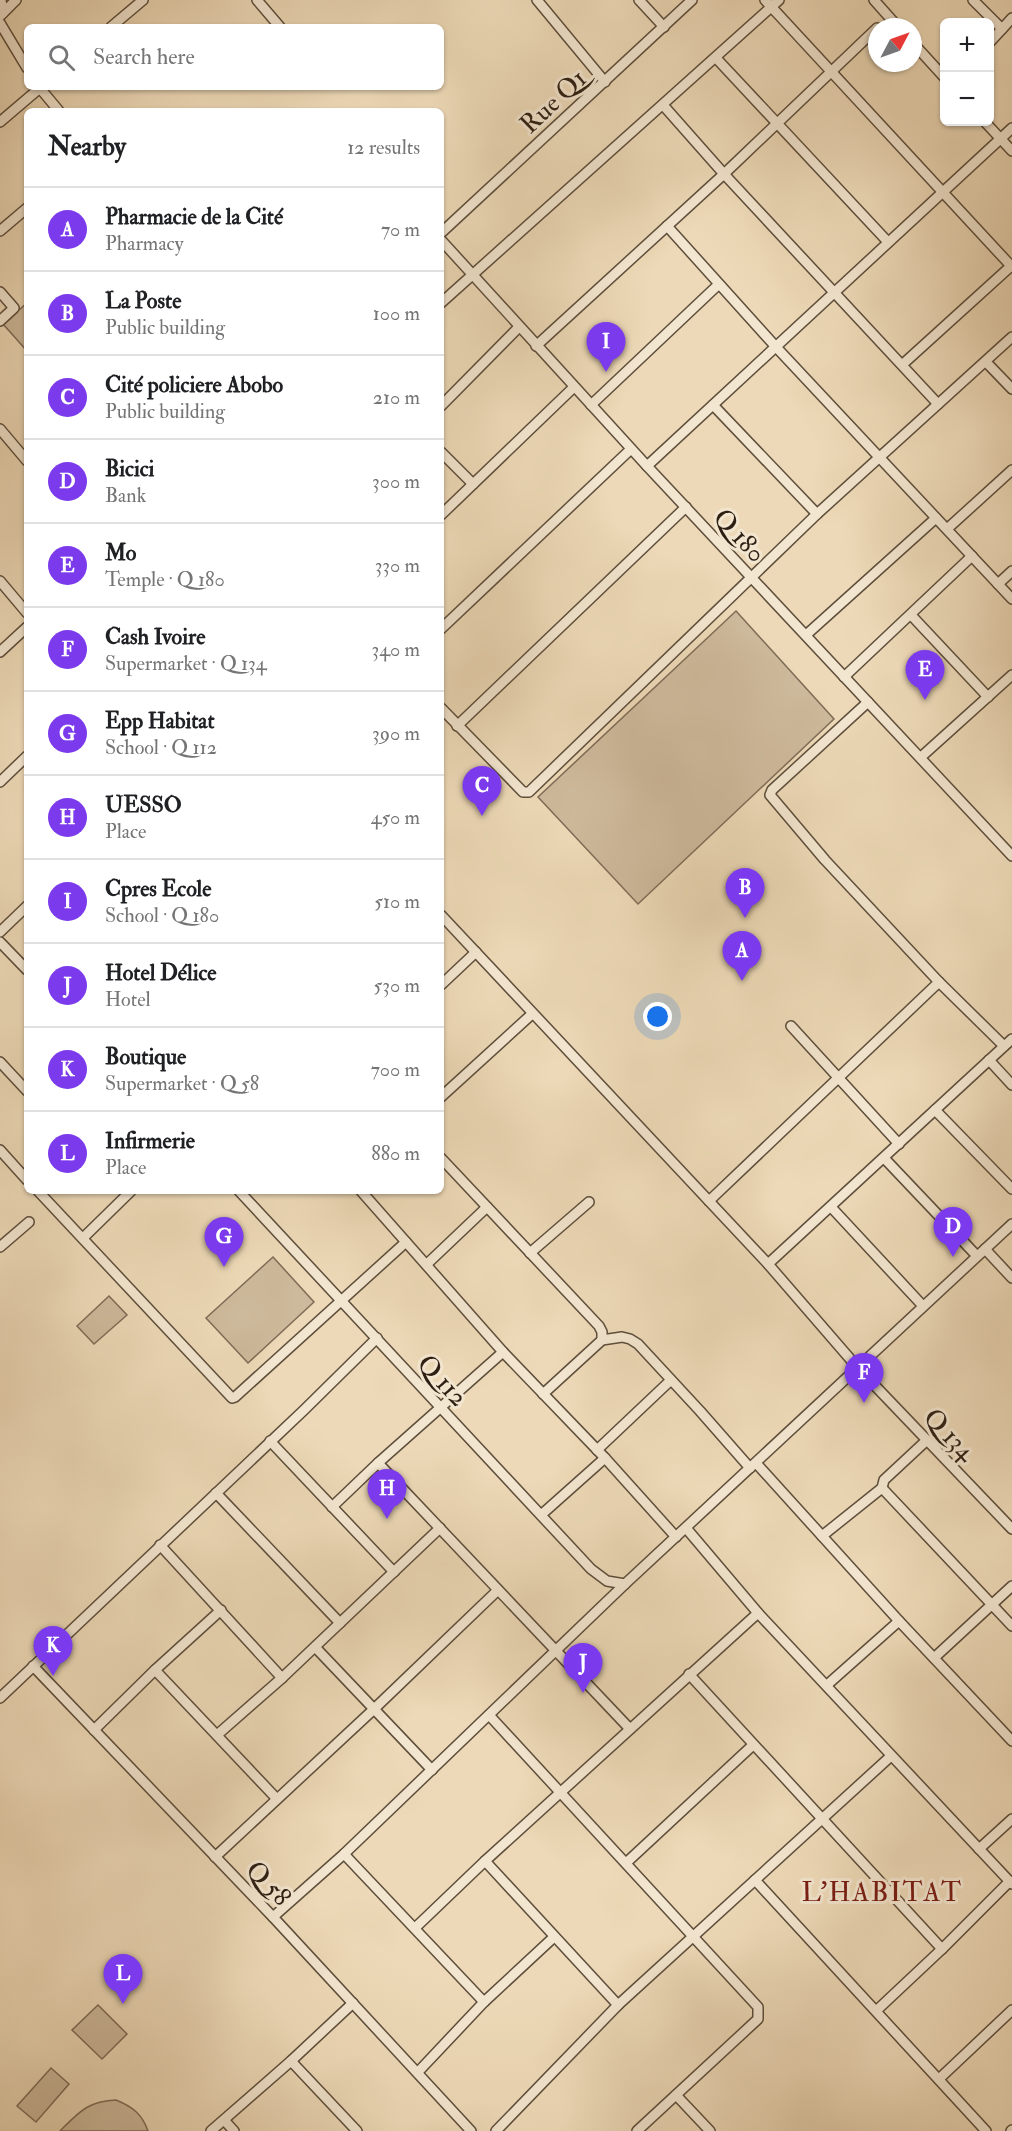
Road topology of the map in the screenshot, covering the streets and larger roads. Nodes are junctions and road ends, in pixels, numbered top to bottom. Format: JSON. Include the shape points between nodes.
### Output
{"nodes":[{"id":1,"x":1,"y":0,"type":"edge"},
{"id":2,"x":16,"y":0,"type":"edge"},
{"id":3,"x":143,"y":0,"type":"edge"},
{"id":4,"x":257,"y":0,"type":"edge"},
{"id":5,"x":537,"y":0,"type":"edge"},
{"id":6,"x":639,"y":0,"type":"edge"},
{"id":7,"x":692,"y":0,"type":"edge"},
{"id":8,"x":779,"y":0,"type":"edge"},
{"id":9,"x":874,"y":0,"type":"edge"},
{"id":10,"x":973,"y":0,"type":"edge"},
{"id":11,"x":768,"y":4,"type":"edge"},
{"id":12,"x":2,"y":14,"type":"edge"},
{"id":13,"x":889,"y":17,"type":"edge"},
{"id":14,"x":1012,"y":18,"type":"edge"},
{"id":15,"x":0,"y":23,"type":"edge"},
{"id":16,"x":115,"y":24,"type":"edge"},
{"id":17,"x":277,"y":24,"type":"edge"},
{"id":18,"x":664,"y":27,"type":"junction"},
{"id":19,"x":1002,"y":29,"type":"junction"},
{"id":20,"x":868,"y":37,"type":"edge"},
{"id":21,"x":994,"y":38,"type":"edge"},
{"id":22,"x":922,"y":53,"type":"edge"},
{"id":23,"x":716,"y":58,"type":"junction"},
{"id":24,"x":24,"y":63,"type":"edge"},
{"id":25,"x":831,"y":72,"type":"junction"},
{"id":26,"x":940,"y":72,"type":"edge"},
{"id":27,"x":605,"y":82,"type":"junction"},
{"id":28,"x":37,"y":90,"type":"edge"},
{"id":29,"x":42,"y":90,"type":"edge"},
{"id":30,"x":663,"y":105,"type":"junction"},
{"id":31,"x":57,"y":108,"type":"edge"},
{"id":32,"x":0,"y":122,"type":"edge"},
{"id":33,"x":778,"y":124,"type":"junction"},
{"id":34,"x":989,"y":126,"type":"edge"},
{"id":35,"x":1012,"y":128,"type":"edge"},
{"id":36,"x":1000,"y":138,"type":"junction"},
{"id":37,"x":1012,"y":151,"type":"edge"},
{"id":38,"x":724,"y":174,"type":"junction"},
{"id":39,"x":942,"y":192,"type":"junction"},
{"id":40,"x":24,"y":211,"type":"edge"},
{"id":41,"x":667,"y":226,"type":"junction"},
{"id":42,"x":444,"y":230,"type":"edge"},
{"id":43,"x":0,"y":231,"type":"edge"},
{"id":44,"x":888,"y":242,"type":"junction"},
{"id":45,"x":444,"y":243,"type":"edge"},
{"id":46,"x":1011,"y":266,"type":"edge"},
{"id":47,"x":473,"y":275,"type":"junction"},
{"id":48,"x":719,"y":284,"type":"junction"},
{"id":49,"x":0,"y":292,"type":"edge"},
{"id":50,"x":835,"y":292,"type":"junction"},
{"id":51,"x":444,"y":300,"type":"edge"},
{"id":52,"x":0,"y":321,"type":"edge"},
{"id":53,"x":519,"y":327,"type":"junction"},
{"id":54,"x":1012,"y":337,"type":"edge"},
{"id":55,"x":536,"y":346,"type":"junction"},
{"id":56,"x":776,"y":347,"type":"junction"},
{"id":57,"x":986,"y":362,"type":"junction"},
{"id":58,"x":903,"y":364,"type":"junction"},
{"id":59,"x":574,"y":387,"type":"junction"},
{"id":60,"x":1012,"y":389,"type":"edge"},
{"id":61,"x":444,"y":402,"type":"edge"},
{"id":62,"x":938,"y":404,"type":"junction"},
{"id":63,"x":591,"y":405,"type":"junction"},
{"id":64,"x":713,"y":405,"type":"junction"},
{"id":65,"x":0,"y":429,"type":"edge"},
{"id":66,"x":631,"y":449,"type":"junction"},
{"id":67,"x":444,"y":455,"type":"edge"},
{"id":68,"x":24,"y":457,"type":"edge"},
{"id":69,"x":880,"y":458,"type":"junction"},
{"id":70,"x":647,"y":466,"type":"junction"},
{"id":71,"x":1012,"y":470,"type":"edge"},
{"id":72,"x":474,"y":484,"type":"junction"},
{"id":73,"x":686,"y":507,"type":"junction"},
{"id":74,"x":444,"y":512,"type":"edge"},
{"id":75,"x":817,"y":514,"type":"junction"},
{"id":76,"x":936,"y":518,"type":"junction"},
{"id":77,"x":947,"y":529,"type":"junction"},
{"id":78,"x":972,"y":556,"type":"junction"},
{"id":79,"x":1012,"y":571,"type":"edge"},
{"id":80,"x":751,"y":577,"type":"junction"},
{"id":81,"x":0,"y":581,"type":"edge"},
{"id":82,"x":998,"y":584,"type":"junction"},
{"id":83,"x":1012,"y":599,"type":"edge"},
{"id":84,"x":24,"y":610,"type":"edge"},
{"id":85,"x":911,"y":615,"type":"junction"},
{"id":86,"x":444,"y":626,"type":"edge"},
{"id":87,"x":24,"y":630,"type":"edge"},
{"id":88,"x":806,"y":635,"type":"junction"},
{"id":89,"x":0,"y":652,"type":"edge"},
{"id":90,"x":1012,"y":675,"type":"edge"},
{"id":91,"x":844,"y":677,"type":"junction"},
{"id":92,"x":988,"y":697,"type":"junction"},
{"id":93,"x":868,"y":702,"type":"junction"},
{"id":94,"x":444,"y":711,"type":"edge"},
{"id":95,"x":457,"y":726,"type":"junction"},
{"id":96,"x":921,"y":757,"type":"junction"},
{"id":97,"x":24,"y":759,"type":"edge"},
{"id":98,"x":0,"y":782,"type":"edge"},
{"id":99,"x":1012,"y":856,"type":"edge"},
{"id":100,"x":24,"y":909,"type":"edge"},
{"id":101,"x":444,"y":918,"type":"edge"},
{"id":102,"x":0,"y":933,"type":"edge"},
{"id":103,"x":0,"y":942,"type":"edge"},
{"id":104,"x":476,"y":952,"type":"junction"},
{"id":105,"x":24,"y":967,"type":"edge"},
{"id":106,"x":444,"y":982,"type":"edge"},
{"id":107,"x":939,"y":982,"type":"junction"},
{"id":108,"x":532,"y":1014,"type":"junction"},
{"id":109,"x":790,"y":1026,"type":"dead end"},
{"id":110,"x":1012,"y":1039,"type":"edge"},
{"id":111,"x":1004,"y":1046,"type":"junction"},
{"id":112,"x":989,"y":1060,"type":"junction"},
{"id":113,"x":0,"y":1062,"type":"edge"},
{"id":114,"x":838,"y":1077,"type":"junction"},
{"id":115,"x":1012,"y":1085,"type":"edge"},
{"id":116,"x":24,"y":1088,"type":"edge"},
{"id":117,"x":444,"y":1094,"type":"edge"},
{"id":118,"x":935,"y":1110,"type":"junction"},
{"id":119,"x":899,"y":1144,"type":"junction"},
{"id":120,"x":0,"y":1150,"type":"edge"},
{"id":121,"x":884,"y":1158,"type":"junction"},
{"id":122,"x":444,"y":1161,"type":"edge"},
{"id":123,"x":24,"y":1176,"type":"edge"},
{"id":124,"x":1012,"y":1189,"type":"edge"},
{"id":125,"x":41,"y":1194,"type":"edge"},
{"id":126,"x":128,"y":1194,"type":"edge"},
{"id":127,"x":241,"y":1194,"type":"edge"},
{"id":128,"x":364,"y":1194,"type":"edge"},
{"id":129,"x":709,"y":1201,"type":"junction"},
{"id":130,"x":589,"y":1202,"type":"dead end"},
{"id":131,"x":831,"y":1207,"type":"junction"},
{"id":132,"x":487,"y":1208,"type":"junction"},
{"id":133,"x":29,"y":1222,"type":"dead end"},
{"id":134,"x":1012,"y":1224,"type":"edge"},
{"id":135,"x":83,"y":1238,"type":"junction"},
{"id":136,"x":406,"y":1242,"type":"junction"},
{"id":137,"x":0,"y":1247,"type":"edge"},
{"id":138,"x":985,"y":1249,"type":"junction"},
{"id":139,"x":530,"y":1253,"type":"junction"},
{"id":140,"x":977,"y":1256,"type":"junction"},
{"id":141,"x":427,"y":1264,"type":"junction"},
{"id":142,"x":768,"y":1264,"type":"junction"},
{"id":143,"x":1012,"y":1278,"type":"edge"},
{"id":144,"x":342,"y":1301,"type":"junction"},
{"id":145,"x":924,"y":1306,"type":"junction"},
{"id":146,"x":377,"y":1338,"type":"junction"},
{"id":147,"x":602,"y":1340,"type":"junction"},
{"id":148,"x":503,"y":1352,"type":"junction"},
{"id":149,"x":858,"y":1368,"type":"junction"},
{"id":150,"x":671,"y":1380,"type":"junction"},
{"id":151,"x":543,"y":1394,"type":"junction"},
{"id":152,"x":441,"y":1409,"type":"junction"},
{"id":153,"x":927,"y":1440,"type":"junction"},
{"id":154,"x":270,"y":1441,"type":"junction"},
{"id":155,"x":597,"y":1450,"type":"junction"},
{"id":156,"x":605,"y":1458,"type":"junction"},
{"id":157,"x":378,"y":1463,"type":"junction"},
{"id":158,"x":753,"y":1466,"type":"junction"},
{"id":159,"x":882,"y":1488,"type":"junction"},
{"id":160,"x":216,"y":1493,"type":"junction"},
{"id":161,"x":332,"y":1507,"type":"junction"},
{"id":162,"x":541,"y":1515,"type":"junction"},
{"id":163,"x":440,"y":1528,"type":"junction"},
{"id":164,"x":686,"y":1528,"type":"junction"},
{"id":165,"x":1012,"y":1529,"type":"edge"},
{"id":166,"x":822,"y":1536,"type":"junction"},
{"id":167,"x":676,"y":1537,"type":"junction"},
{"id":168,"x":160,"y":1545,"type":"junction"},
{"id":169,"x":394,"y":1572,"type":"junction"},
{"id":170,"x":625,"y":1584,"type":"junction"},
{"id":171,"x":1012,"y":1586,"type":"edge"},
{"id":172,"x":498,"y":1590,"type":"junction"},
{"id":173,"x":992,"y":1604,"type":"junction"},
{"id":174,"x":221,"y":1611,"type":"junction"},
{"id":175,"x":758,"y":1613,"type":"junction"},
{"id":176,"x":899,"y":1621,"type":"junction"},
{"id":177,"x":340,"y":1623,"type":"junction"},
{"id":178,"x":1012,"y":1626,"type":"edge"},
{"id":179,"x":315,"y":1647,"type":"junction"},
{"id":180,"x":557,"y":1649,"type":"junction"},
{"id":181,"x":934,"y":1658,"type":"junction"},
{"id":182,"x":33,"y":1666,"type":"junction"},
{"id":183,"x":155,"y":1670,"type":"junction"},
{"id":184,"x":689,"y":1674,"type":"junction"},
{"id":185,"x":282,"y":1678,"type":"junction"},
{"id":186,"x":827,"y":1686,"type":"junction"},
{"id":187,"x":0,"y":1698,"type":"edge"},
{"id":188,"x":373,"y":1710,"type":"junction"},
{"id":189,"x":489,"y":1715,"type":"junction"},
{"id":190,"x":630,"y":1729,"type":"junction"},
{"id":191,"x":94,"y":1730,"type":"junction"},
{"id":192,"x":217,"y":1736,"type":"junction"},
{"id":193,"x":1012,"y":1741,"type":"edge"},
{"id":194,"x":753,"y":1745,"type":"junction"},
{"id":195,"x":891,"y":1756,"type":"junction"},
{"id":196,"x":432,"y":1770,"type":"junction"},
{"id":197,"x":561,"y":1794,"type":"junction"},
{"id":198,"x":277,"y":1799,"type":"junction"},
{"id":199,"x":821,"y":1819,"type":"junction"},
{"id":200,"x":1012,"y":1819,"type":"edge"},
{"id":201,"x":979,"y":1849,"type":"junction"},
{"id":202,"x":344,"y":1854,"type":"junction"},
{"id":203,"x":215,"y":1857,"type":"junction"},
{"id":204,"x":485,"y":1861,"type":"junction"},
{"id":205,"x":626,"y":1863,"type":"junction"},
{"id":206,"x":755,"y":1880,"type":"junction"},
{"id":207,"x":1011,"y":1882,"type":"edge"},
{"id":208,"x":273,"y":1917,"type":"junction"},
{"id":209,"x":415,"y":1928,"type":"junction"},
{"id":210,"x":693,"y":1935,"type":"junction"},
{"id":211,"x":554,"y":1937,"type":"junction"},
{"id":212,"x":942,"y":1949,"type":"junction"},
{"id":213,"x":484,"y":2002,"type":"junction"},
{"id":214,"x":353,"y":2003,"type":"junction"},
{"id":215,"x":618,"y":2005,"type":"junction"},
{"id":216,"x":1012,"y":2010,"type":"edge"},
{"id":217,"x":876,"y":2011,"type":"junction"},
{"id":218,"x":291,"y":2061,"type":"junction"},
{"id":219,"x":418,"y":2072,"type":"junction"},
{"id":220,"x":939,"y":2079,"type":"junction"},
{"id":221,"x":676,"y":2095,"type":"junction"},
{"id":222,"x":224,"y":2120,"type":"junction"},
{"id":223,"x":211,"y":2131,"type":"edge"},
{"id":224,"x":234,"y":2131,"type":"edge"},
{"id":225,"x":357,"y":2131,"type":"edge"},
{"id":226,"x":471,"y":2131,"type":"edge"},
{"id":227,"x":496,"y":2131,"type":"edge"},
{"id":228,"x":637,"y":2131,"type":"edge"},
{"id":229,"x":710,"y":2131,"type":"edge"},
{"id":230,"x":986,"y":2131,"type":"edge"}],
"edges":[{"from":1,"to":12,"type":"street"},
{"from":2,"to":12,"type":"street"},
{"from":3,"to":16,"type":"street"},
{"from":4,"to":17,"type":"street"},
{"from":5,"to":27,"type":"street"},
{"from":6,"to":18,"type":"street"},
{"from":7,"to":18,"type":"street","name":"Rue Q1"},
{"from":8,"to":11,"type":"street"},
{"from":9,"to":13,"type":"street"},
{"from":10,"to":19,"type":"street"},
{"from":11,"to":23,"type":"street"},
{"from":11,"to":25,"type":"street"},
{"from":14,"to":19,"type":"street"},
{"from":15,"to":24,"type":"street"},
{"from":18,"to":27,"type":"street","name":"Rue Q1"},
{"from":19,"to":21,"type":"street"},
{"from":20,"to":25,"type":"street"},
{"from":22,"to":26,"type":"street"},
{"from":23,"to":30,"type":"street"},
{"from":23,"to":33,"type":"street"},
{"from":25,"to":33,"type":"street"},
{"from":25,"to":39,"type":"street"},
{"from":27,"to":42,"type":"street","name":"Rue Q1"},
{"from":28,"to":32,"type":"street"},
{"from":29,"to":31,"type":"street"},
{"from":30,"to":38,"type":"street"},
{"from":30,"to":47,"type":"street"},
{"from":33,"to":38,"type":"street"},
{"from":33,"to":44,"type":"street"},
{"from":34,"to":36,"type":"street"},
{"from":35,"to":36,"type":"street"},
{"from":36,"to":37,"type":"street"},
{"from":36,"to":39,"type":"street"},
{"from":38,"to":41,"type":"street"},
{"from":38,"to":50,"type":"street"},
{"from":39,"to":44,"type":"street"},
{"from":39,"to":46,"type":"street"},
{"from":40,"to":43,"type":"street"},
{"from":41,"to":48,"type":"street"},
{"from":41,"to":55,"type":"street"},
{"from":44,"to":50,"type":"street"},
{"from":45,"to":47,"type":"street","name":"Q 180"},
{"from":46,"to":58,"type":"street"},
{"from":47,"to":51,"type":"street"},
{"from":47,"to":53,"type":"street","name":"Q 180"},
{"from":48,"to":56,"type":"street"},
{"from":48,"to":63,"type":"street"},
{"from":49,"to":52,"type":"street","via":[[14,308]]},
{"from":50,"to":56,"type":"street"},
{"from":50,"to":58,"type":"street"},
{"from":53,"to":55,"type":"street","name":"Q 180"},
{"from":53,"to":61,"type":"street"},
{"from":54,"to":57,"type":"street"},
{"from":55,"to":59,"type":"street","name":"Q 180"},
{"from":56,"to":64,"type":"street"},
{"from":56,"to":69,"type":"street"},
{"from":57,"to":60,"type":"street"},
{"from":57,"to":62,"type":"street"},
{"from":58,"to":62,"type":"street"},
{"from":59,"to":63,"type":"street","name":"Q 180"},
{"from":59,"to":72,"type":"street"},
{"from":62,"to":69,"type":"street"},
{"from":63,"to":66,"type":"street","name":"Q 180"},
{"from":64,"to":70,"type":"street"},
{"from":64,"to":75,"type":"street"},
{"from":65,"to":68,"type":"street"},
{"from":66,"to":70,"type":"street","name":"Q 180"},
{"from":66,"to":86,"type":"street"},
{"from":67,"to":72,"type":"street"},
{"from":69,"to":75,"type":"street"},
{"from":69,"to":76,"type":"street"},
{"from":70,"to":73,"type":"street","name":"Q 180"},
{"from":71,"to":77,"type":"street"},
{"from":72,"to":74,"type":"street"},
{"from":73,"to":80,"type":"street","name":"Q 180"},
{"from":73,"to":95,"type":"street"},
{"from":75,"to":80,"type":"street"},
{"from":76,"to":77,"type":"street"},
{"from":76,"to":88,"type":"street"},
{"from":77,"to":78,"type":"street"},
{"from":78,"to":82,"type":"street"},
{"from":78,"to":85,"type":"street"},
{"from":79,"to":82,"type":"street"},
{"from":80,"to":88,"type":"street","name":"Q 180"},
{"from":80,"to":95,"type":"street","via":[[529,792],[523,792]]},
{"from":81,"to":84,"type":"street"},
{"from":82,"to":83,"type":"street"},
{"from":85,"to":91,"type":"street"},
{"from":85,"to":92,"type":"street"},
{"from":87,"to":89,"type":"street"},
{"from":88,"to":91,"type":"street","name":"Q 180"},
{"from":90,"to":92,"type":"street"},
{"from":91,"to":93,"type":"street","name":"Q 180"},
{"from":92,"to":96,"type":"street"},
{"from":93,"to":96,"type":"street","name":"Q 180"},
{"from":93,"to":107,"type":"street","via":[[770,795]]},
{"from":94,"to":95,"type":"street"},
{"from":96,"to":99,"type":"street","name":"Q 180"},
{"from":97,"to":98,"type":"street"},
{"from":100,"to":102,"type":"street"},
{"from":101,"to":104,"type":"street","name":"Q 134"},
{"from":103,"to":105,"type":"street"},
{"from":104,"to":106,"type":"street"},
{"from":104,"to":108,"type":"street","name":"Q 134"},
{"from":107,"to":111,"type":"street"},
{"from":107,"to":114,"type":"street"},
{"from":108,"to":117,"type":"street"},
{"from":108,"to":129,"type":"street","name":"Q 134"},
{"from":109,"to":114,"type":"street"},
{"from":110,"to":111,"type":"street"},
{"from":111,"to":112,"type":"street"},
{"from":112,"to":115,"type":"street"},
{"from":112,"to":118,"type":"street"},
{"from":113,"to":116,"type":"street"},
{"from":114,"to":119,"type":"street"},
{"from":114,"to":129,"type":"street"},
{"from":118,"to":119,"type":"street"},
{"from":118,"to":124,"type":"street"},
{"from":119,"to":121,"type":"street"},
{"from":120,"to":123,"type":"street"},
{"from":121,"to":131,"type":"street"},
{"from":121,"to":140,"type":"street"},
{"from":122,"to":132,"type":"street"},
{"from":125,"to":135,"type":"street"},
{"from":126,"to":135,"type":"street"},
{"from":127,"to":144,"type":"street","name":"Q 112"},
{"from":128,"to":136,"type":"street"},
{"from":129,"to":142,"type":"street","name":"Q 134"},
{"from":130,"to":139,"type":"street"},
{"from":131,"to":142,"type":"street"},
{"from":131,"to":145,"type":"street"},
{"from":132,"to":139,"type":"street"},
{"from":132,"to":141,"type":"street"},
{"from":133,"to":137,"type":"street"},
{"from":134,"to":138,"type":"street"},
{"from":135,"to":144,"type":"street","via":[[232,1398]]},
{"from":136,"to":141,"type":"street"},
{"from":136,"to":144,"type":"street"},
{"from":138,"to":140,"type":"street"},
{"from":138,"to":143,"type":"street"},
{"from":139,"to":147,"type":"street","via":[[599,1326]]},
{"from":140,"to":145,"type":"street"},
{"from":141,"to":148,"type":"street"},
{"from":142,"to":149,"type":"street","name":"Q 134"},
{"from":144,"to":146,"type":"street","name":"Q 112"},
{"from":145,"to":149,"type":"street"},
{"from":146,"to":152,"type":"street","name":"Q 112"},
{"from":146,"to":154,"type":"street"},
{"from":147,"to":150,"type":"street","via":[[630,1339]]},
{"from":147,"to":151,"type":"street"},
{"from":148,"to":151,"type":"street"},
{"from":148,"to":152,"type":"street"},
{"from":149,"to":153,"type":"street","name":"Q 134"},
{"from":149,"to":158,"type":"street"},
{"from":150,"to":155,"type":"street"},
{"from":150,"to":158,"type":"street"},
{"from":151,"to":155,"type":"street"},
{"from":152,"to":157,"type":"street"},
{"from":152,"to":162,"type":"street","name":"Q 112"},
{"from":153,"to":159,"type":"street","via":[[884,1480]]},
{"from":153,"to":165,"type":"street","name":"Q 134"},
{"from":154,"to":160,"type":"street"},
{"from":154,"to":161,"type":"street"},
{"from":155,"to":156,"type":"street"},
{"from":156,"to":162,"type":"street"},
{"from":156,"to":167,"type":"street"},
{"from":157,"to":161,"type":"street"},
{"from":157,"to":163,"type":"street"},
{"from":158,"to":164,"type":"street"},
{"from":158,"to":166,"type":"street"},
{"from":159,"to":166,"type":"street"},
{"from":159,"to":173,"type":"street"},
{"from":160,"to":168,"type":"street"},
{"from":160,"to":177,"type":"street"},
{"from":161,"to":169,"type":"street"},
{"from":162,"to":170,"type":"street","name":"Q 112","via":[[598,1576]]},
{"from":163,"to":169,"type":"street"},
{"from":163,"to":172,"type":"street"},
{"from":164,"to":167,"type":"street"},
{"from":164,"to":175,"type":"street"},
{"from":166,"to":176,"type":"street"},
{"from":167,"to":170,"type":"street"},
{"from":168,"to":174,"type":"street"},
{"from":168,"to":182,"type":"street"},
{"from":169,"to":177,"type":"street"},
{"from":170,"to":180,"type":"street"},
{"from":171,"to":173,"type":"street"},
{"from":172,"to":180,"type":"street"},
{"from":172,"to":188,"type":"street"},
{"from":173,"to":178,"type":"street"},
{"from":173,"to":181,"type":"street"},
{"from":174,"to":183,"type":"street"},
{"from":174,"to":185,"type":"street"},
{"from":175,"to":184,"type":"street"},
{"from":175,"to":186,"type":"street"},
{"from":176,"to":181,"type":"street"},
{"from":176,"to":186,"type":"street"},
{"from":177,"to":179,"type":"street"},
{"from":179,"to":185,"type":"street"},
{"from":179,"to":188,"type":"street"},
{"from":180,"to":189,"type":"street"},
{"from":180,"to":190,"type":"street"},
{"from":181,"to":193,"type":"street"},
{"from":182,"to":187,"type":"street"},
{"from":182,"to":191,"type":"street","name":"Q 58"},
{"from":183,"to":191,"type":"street"},
{"from":183,"to":192,"type":"street"},
{"from":184,"to":190,"type":"street"},
{"from":184,"to":194,"type":"street"},
{"from":185,"to":192,"type":"street"},
{"from":186,"to":195,"type":"street"},
{"from":188,"to":196,"type":"street"},
{"from":188,"to":198,"type":"street"},
{"from":189,"to":196,"type":"street"},
{"from":189,"to":197,"type":"street"},
{"from":190,"to":197,"type":"street"},
{"from":191,"to":203,"type":"street","name":"Q 58"},
{"from":192,"to":198,"type":"street"},
{"from":194,"to":199,"type":"street"},
{"from":194,"to":205,"type":"street"},
{"from":195,"to":199,"type":"street"},
{"from":195,"to":201,"type":"street"},
{"from":196,"to":202,"type":"street"},
{"from":197,"to":204,"type":"street"},
{"from":197,"to":205,"type":"street"},
{"from":198,"to":203,"type":"street"},
{"from":199,"to":206,"type":"street"},
{"from":199,"to":212,"type":"street"},
{"from":200,"to":201,"type":"street"},
{"from":201,"to":207,"type":"street"},
{"from":202,"to":208,"type":"street"},
{"from":202,"to":209,"type":"street"},
{"from":203,"to":208,"type":"street","name":"Q 58"},
{"from":204,"to":209,"type":"street"},
{"from":204,"to":211,"type":"street"},
{"from":205,"to":210,"type":"street"},
{"from":206,"to":210,"type":"street"},
{"from":206,"to":217,"type":"street"},
{"from":207,"to":212,"type":"street"},
{"from":208,"to":214,"type":"street","name":"Q 58"},
{"from":209,"to":213,"type":"street"},
{"from":210,"to":215,"type":"street"},
{"from":210,"to":221,"type":"street","via":[[759,2012],[758,2019]]},
{"from":211,"to":213,"type":"street"},
{"from":211,"to":215,"type":"street"},
{"from":212,"to":217,"type":"street"},
{"from":213,"to":219,"type":"street"},
{"from":214,"to":218,"type":"street"},
{"from":214,"to":219,"type":"street","name":"Q 58"},
{"from":215,"to":227,"type":"street"},
{"from":216,"to":220,"type":"street"},
{"from":217,"to":220,"type":"street"},
{"from":218,"to":222,"type":"street"},
{"from":218,"to":225,"type":"street"},
{"from":219,"to":226,"type":"street","name":"Q 58"},
{"from":220,"to":230,"type":"street"},
{"from":221,"to":228,"type":"street"},
{"from":221,"to":229,"type":"street"},
{"from":222,"to":223,"type":"street"},
{"from":222,"to":224,"type":"street"}]}
